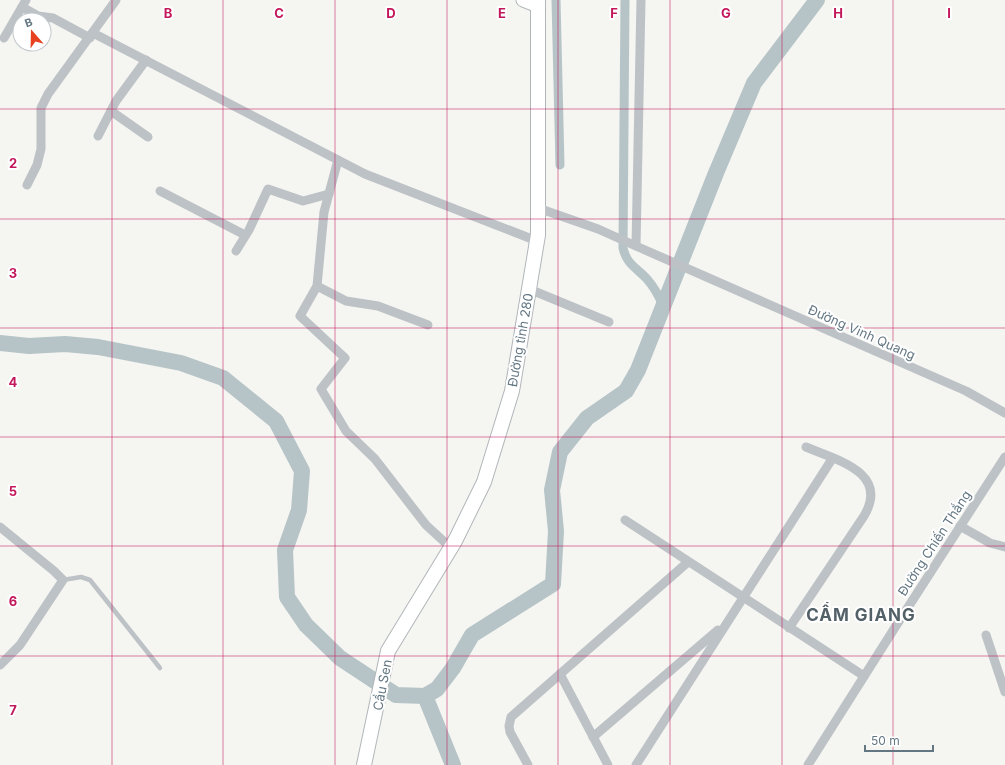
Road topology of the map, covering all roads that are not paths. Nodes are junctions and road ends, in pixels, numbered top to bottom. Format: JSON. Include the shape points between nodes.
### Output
{"nodes":[{"id":1,"x":116,"y":0,"type":"edge"},
{"id":2,"x":523,"y":0,"type":"edge"},
{"id":3,"x":641,"y":0,"type":"edge"},
{"id":4,"x":538,"y":3,"type":"edge"},
{"id":5,"x":24,"y":4,"type":"edge"},
{"id":6,"x":91,"y":35,"type":"junction"},
{"id":7,"x":4,"y":38,"type":"dead end"},
{"id":8,"x":146,"y":60,"type":"junction"},
{"id":9,"x":111,"y":111,"type":"junction"},
{"id":10,"x":98,"y":136,"type":"dead end"},
{"id":11,"x":148,"y":137,"type":"dead end"},
{"id":12,"x":338,"y":160,"type":"junction"},
{"id":13,"x":27,"y":185,"type":"dead end"},
{"id":14,"x":160,"y":191,"type":"dead end"},
{"id":15,"x":329,"y":194,"type":"junction"},
{"id":16,"x":538,"y":208,"type":"junction"},
{"id":17,"x":245,"y":235,"type":"junction"},
{"id":18,"x":537,"y":241,"type":"junction"},
{"id":19,"x":636,"y":246,"type":"junction"},
{"id":20,"x":236,"y":251,"type":"dead end"},
{"id":21,"x":317,"y":286,"type":"junction"},
{"id":22,"x":529,"y":289,"type":"junction"},
{"id":23,"x":609,"y":322,"type":"dead end"},
{"id":24,"x":428,"y":325,"type":"dead end"},
{"id":25,"x":1005,"y":413,"type":"edge"},
{"id":26,"x":806,"y":447,"type":"dead end"},
{"id":27,"x":1005,"y":457,"type":"edge"},
{"id":28,"x":832,"y":459,"type":"junction"},
{"id":29,"x":625,"y":520,"type":"dead end"},
{"id":30,"x":960,"y":526,"type":"junction"},
{"id":31,"x":0,"y":527,"type":"edge"},
{"id":32,"x":1005,"y":547,"type":"edge"},
{"id":33,"x":451,"y":548,"type":"junction"},
{"id":34,"x":688,"y":562,"type":"junction"},
{"id":35,"x":63,"y":580,"type":"junction"},
{"id":36,"x":743,"y":598,"type":"junction"},
{"id":37,"x":727,"y":623,"type":"junction"},
{"id":38,"x":789,"y":628,"type":"junction"},
{"id":39,"x":986,"y":635,"type":"dead end"},
{"id":40,"x":388,"y":652,"type":"joint"},
{"id":41,"x":0,"y":665,"type":"edge"},
{"id":42,"x":160,"y":668,"type":"dead end"},
{"id":43,"x":560,"y":674,"type":"junction"},
{"id":44,"x":864,"y":676,"type":"junction"},
{"id":45,"x":1005,"y":692,"type":"edge"},
{"id":46,"x":593,"y":737,"type":"junction"},
{"id":47,"x":364,"y":765,"type":"edge"},
{"id":48,"x":528,"y":765,"type":"edge"},
{"id":49,"x":608,"y":765,"type":"edge"},
{"id":50,"x":636,"y":765,"type":"edge"},
{"id":51,"x":808,"y":765,"type":"edge"}],
"edges":[{"from":1,"to":6,"type":"street"},
{"from":2,"to":4,"type":"street"},
{"from":3,"to":19,"type":"street"},
{"from":4,"to":16,"type":"main road","name":"Đường tỉnh 280"},
{"from":5,"to":6,"type":"street","via":[[38,16],[53,18]]},
{"from":5,"to":7,"type":"street"},
{"from":6,"to":8,"type":"street"},
{"from":6,"to":13,"type":"street","via":[[48,94],[41,108],[41,149],[37,165]]},
{"from":8,"to":9,"type":"street"},
{"from":8,"to":12,"type":"street"},
{"from":9,"to":10,"type":"street"},
{"from":9,"to":11,"type":"street"},
{"from":12,"to":15,"type":"street"},
{"from":12,"to":18,"type":"street","via":[[364,174]]},
{"from":14,"to":17,"type":"street"},
{"from":15,"to":17,"type":"street","via":[[303,201],[268,189]]},
{"from":15,"to":21,"type":"street","via":[[324,212]]},
{"from":16,"to":18,"type":"main road","name":"Đường tỉnh 280"},
{"from":16,"to":19,"type":"street","name":"Đường Vinh Quang","via":[[598,229]]},
{"from":17,"to":20,"type":"street"},
{"from":18,"to":22,"type":"main road","name":"Đường tỉnh 280"},
{"from":19,"to":25,"type":"street","name":"Đường Vinh Quang","via":[[966,391]]},
{"from":21,"to":24,"type":"street","via":[[346,301],[378,306]]},
{"from":21,"to":33,"type":"street","via":[[300,316],[345,358],[321,389],[346,431],[375,459],[426,525]]},
{"from":22,"to":23,"type":"street"},
{"from":22,"to":33,"type":"main road","name":"Đường tỉnh 280","via":[[512,392],[484,482]]},
{"from":26,"to":28,"type":"street"},
{"from":27,"to":30,"type":"street","name":"Đường Chiến Thắng"},
{"from":28,"to":36,"type":"street"},
{"from":28,"to":38,"type":"street","via":[[860,472],[870,485],[871,501],[864,516]]},
{"from":29,"to":34,"type":"street"},
{"from":30,"to":32,"type":"street","via":[[990,543]]},
{"from":30,"to":44,"type":"street","name":"Đường Chiến Thắng"},
{"from":31,"to":35,"type":"street"},
{"from":33,"to":40,"type":"main road","name":"Đường tỉnh 280"},
{"from":34,"to":36,"type":"street"},
{"from":34,"to":43,"type":"street"},
{"from":35,"to":41,"type":"street","via":[[20,645]]},
{"from":35,"to":42,"type":"lane","via":[[81,577],[90,580]]},
{"from":36,"to":37,"type":"street"},
{"from":36,"to":38,"type":"street"},
{"from":37,"to":46,"type":"street"},
{"from":37,"to":50,"type":"street"},
{"from":38,"to":44,"type":"street"},
{"from":39,"to":45,"type":"street"},
{"from":40,"to":47,"type":"main road","name":"Cầu Sen"},
{"from":43,"to":46,"type":"street"},
{"from":43,"to":48,"type":"street","via":[[515,713],[510,721],[510,732]]},
{"from":44,"to":51,"type":"street","name":"Đường Chiến Thắng"},
{"from":46,"to":49,"type":"street"}]}
